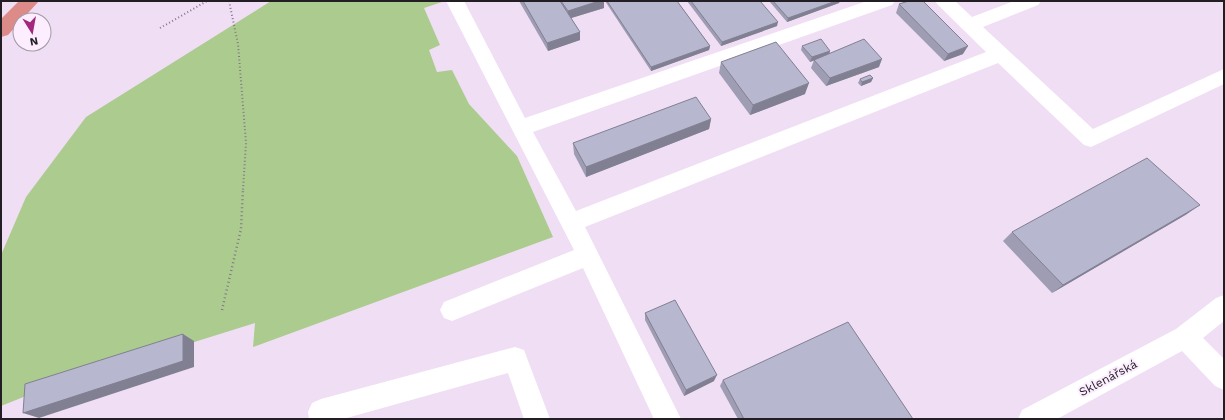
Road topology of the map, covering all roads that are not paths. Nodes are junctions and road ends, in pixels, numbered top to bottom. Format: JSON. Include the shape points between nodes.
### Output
{"nodes":[{"id":1,"x":19,"y":1,"type":"edge"},
{"id":2,"x":30,"y":1,"type":"edge"},
{"id":3,"x":455,"y":1,"type":"edge"},
{"id":4,"x":886,"y":1,"type":"edge"},
{"id":5,"x":944,"y":1,"type":"edge"},
{"id":6,"x":1032,"y":1,"type":"edge"},
{"id":7,"x":1,"y":25,"type":"edge"},
{"id":8,"x":970,"y":25,"type":"junction"},
{"id":9,"x":1,"y":30,"type":"edge"},
{"id":10,"x":1000,"y":54,"type":"junction"},
{"id":11,"x":1224,"y":76,"type":"edge"},
{"id":12,"x":520,"y":128,"type":"junction"},
{"id":13,"x":570,"y":223,"type":"junction"},
{"id":14,"x":588,"y":256,"type":"junction"},
{"id":15,"x":1224,"y":306,"type":"edge"},
{"id":16,"x":452,"y":310,"type":"dead end"},
{"id":17,"x":1185,"y":337,"type":"junction"},
{"id":18,"x":1224,"y":377,"type":"edge"},
{"id":19,"x":322,"y":419,"type":"edge"},
{"id":20,"x":537,"y":419,"type":"edge"},
{"id":21,"x":668,"y":419,"type":"edge"},
{"id":22,"x":1031,"y":419,"type":"edge"}],
"edges":[{"from":1,"to":7,"type":"highway"},
{"from":2,"to":9,"type":"highway"},
{"from":3,"to":12,"type":"lane"},
{"from":4,"to":12,"type":"lane"},
{"from":5,"to":8,"type":"lane"},
{"from":6,"to":8,"type":"lane"},
{"from":8,"to":10,"type":"lane"},
{"from":10,"to":11,"type":"lane","via":[[1091,139]]},
{"from":10,"to":13,"type":"lane"},
{"from":12,"to":13,"type":"lane"},
{"from":13,"to":14,"type":"lane"},
{"from":14,"to":16,"type":"lane"},
{"from":14,"to":21,"type":"lane"},
{"from":15,"to":17,"type":"lane","name":"Sklenářská"},
{"from":17,"to":18,"type":"lane"},
{"from":17,"to":22,"type":"lane","name":"Sklenářská"},
{"from":19,"to":20,"type":"lane","via":[[321,412],[515,359]]}]}
